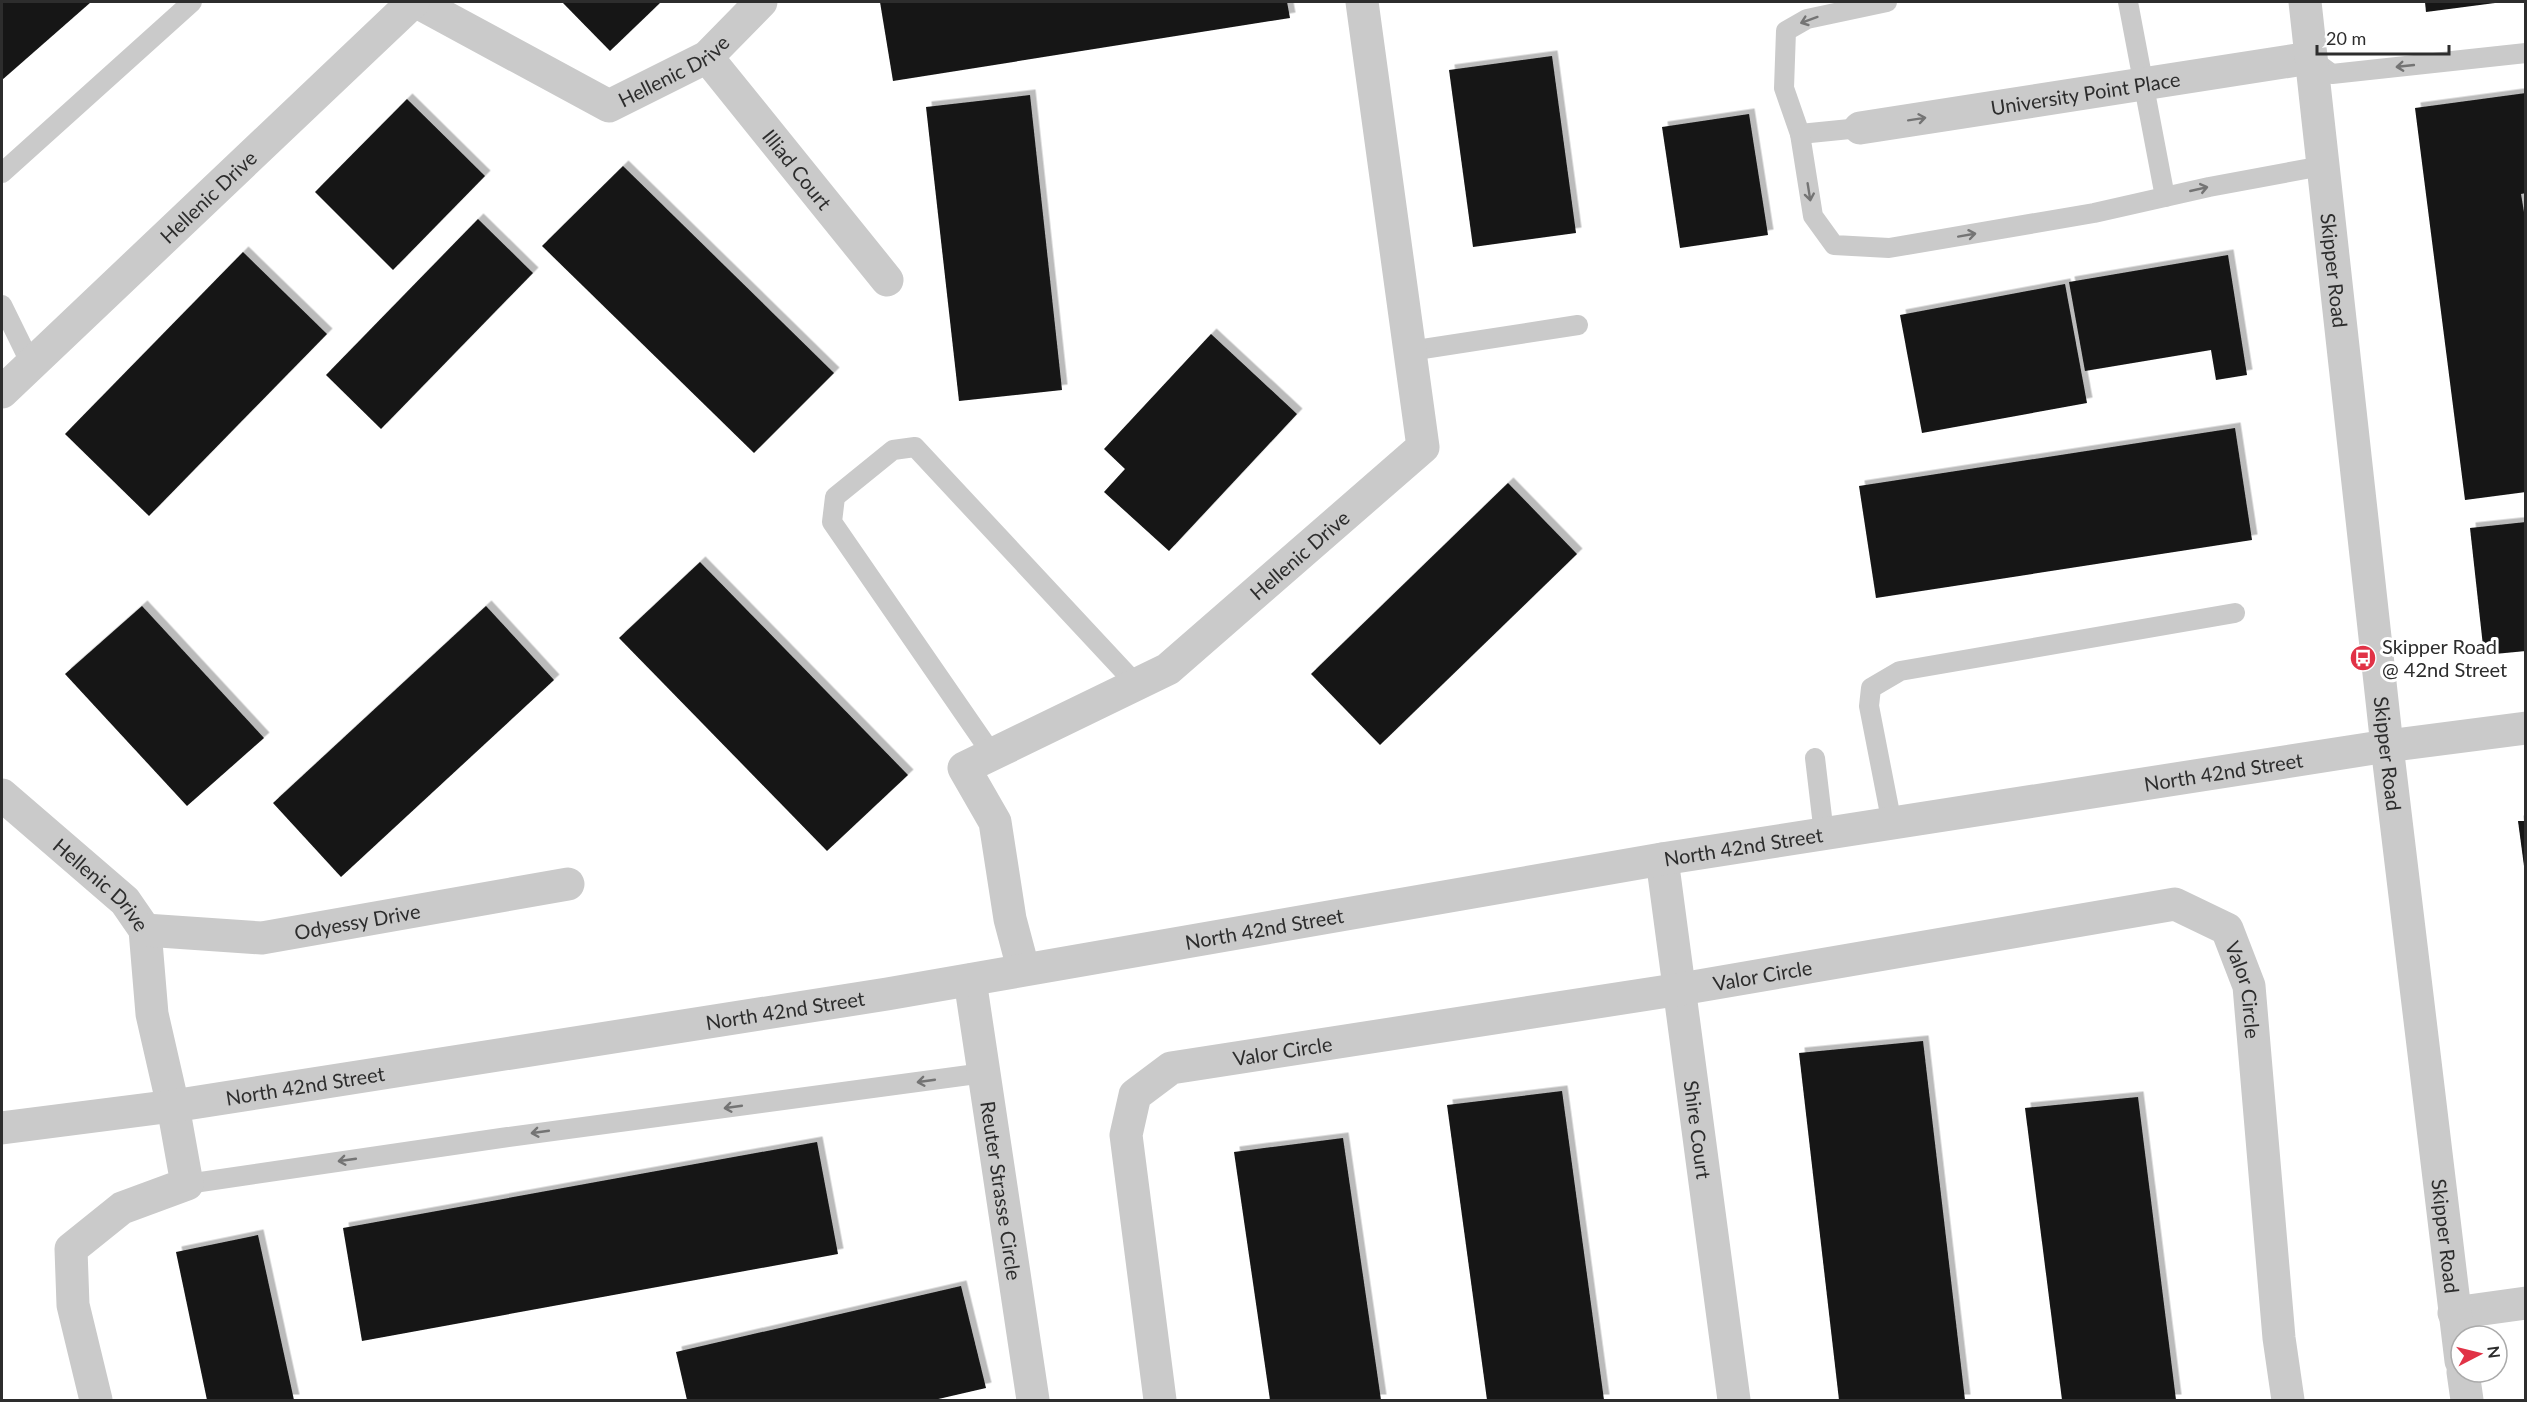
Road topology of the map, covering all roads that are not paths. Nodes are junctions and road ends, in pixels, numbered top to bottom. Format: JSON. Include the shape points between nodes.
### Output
{"nodes":[{"id":1,"x":192,"y":2,"type":"edge"},
{"id":2,"x":415,"y":2,"type":"edge"},
{"id":3,"x":761,"y":2,"type":"edge"},
{"id":4,"x":1362,"y":2,"type":"edge"},
{"id":5,"x":1887,"y":2,"type":"edge"},
{"id":6,"x":2128,"y":2,"type":"edge"},
{"id":7,"x":2305,"y":2,"type":"edge"},
{"id":8,"x":2526,"y":53,"type":"edge"},
{"id":9,"x":707,"y":57,"type":"junction"},
{"id":10,"x":2310,"y":58,"type":"junction"},
{"id":11,"x":2144,"y":84,"type":"junction"},
{"id":12,"x":1860,"y":128,"type":"joint"},
{"id":13,"x":1800,"y":134,"type":"junction"},
{"id":14,"x":2322,"y":166,"type":"junction"},
{"id":15,"x":2,"y":173,"type":"edge"},
{"id":16,"x":2165,"y":197,"type":"junction"},
{"id":17,"x":887,"y":280,"type":"dead end"},
{"id":18,"x":2,"y":305,"type":"edge"},
{"id":19,"x":1578,"y":325,"type":"dead end"},
{"id":20,"x":1410,"y":351,"type":"junction"},
{"id":21,"x":31,"y":364,"type":"junction"},
{"id":22,"x":2,"y":392,"type":"edge"},
{"id":23,"x":2235,"y":613,"type":"dead end"},
{"id":24,"x":1136,"y":684,"type":"junction"},
{"id":25,"x":2526,"y":728,"type":"edge"},
{"id":26,"x":2387,"y":746,"type":"junction"},
{"id":27,"x":992,"y":754,"type":"junction"},
{"id":28,"x":1815,"y":758,"type":"dead end"},
{"id":29,"x":2,"y":795,"type":"edge"},
{"id":30,"x":1892,"y":824,"type":"junction"},
{"id":31,"x":1824,"y":834,"type":"junction"},
{"id":32,"x":1662,"y":859,"type":"junction"},
{"id":33,"x":568,"y":884,"type":"dead end"},
{"id":34,"x":145,"y":930,"type":"junction"},
{"id":35,"x":1023,"y":968,"type":"junction"},
{"id":36,"x":970,"y":980,"type":"junction"},
{"id":37,"x":1681,"y":989,"type":"junction"},
{"id":38,"x":984,"y":1074,"type":"junction"},
{"id":39,"x":173,"y":1106,"type":"junction"},
{"id":40,"x":2,"y":1128,"type":"edge"},
{"id":41,"x":187,"y":1184,"type":"junction"},
{"id":42,"x":2526,"y":1303,"type":"edge"},
{"id":43,"x":2454,"y":1313,"type":"junction"},
{"id":44,"x":2456,"y":1324,"type":"edge"},
{"id":45,"x":2464,"y":1384,"type":"edge"},
{"id":46,"x":96,"y":1401,"type":"edge"},
{"id":47,"x":1033,"y":1401,"type":"edge"},
{"id":48,"x":1160,"y":1401,"type":"edge"},
{"id":49,"x":1734,"y":1401,"type":"edge"},
{"id":50,"x":2288,"y":1401,"type":"edge"},
{"id":51,"x":2466,"y":1401,"type":"edge"}],
"edges":[{"from":1,"to":15,"type":"lane"},
{"from":2,"to":9,"type":"street","name":"Hellenic Drive","via":[[609,106]]},
{"from":2,"to":21,"type":"street","name":"Hellenic Drive"},
{"from":3,"to":9,"type":"street","name":"Hellenic Drive"},
{"from":4,"to":20,"type":"street","name":"Hellenic Drive"},
{"from":5,"to":13,"type":"lane","one_way":true,"via":[[1807,19],[1786,31],[1784,88]]},
{"from":6,"to":11,"type":"lane"},
{"from":7,"to":10,"type":"street","name":"Skipper Road"},
{"from":8,"to":10,"type":"lane","one_way":true,"via":[[2332,74]]},
{"from":9,"to":17,"type":"street","name":"Illiad Court"},
{"from":10,"to":11,"type":"street","name":"University Point Place"},
{"from":10,"to":14,"type":"street","name":"Skipper Road"},
{"from":12,"to":11,"type":"street","name":"University Point Place","one_way":true},
{"from":11,"to":16,"type":"lane"},
{"from":12,"to":13,"type":"lane"},
{"from":13,"to":16,"type":"lane","one_way":true,"via":[[1813,216],[1834,245],[1888,248]]},
{"from":16,"to":14,"type":"lane","one_way":true},
{"from":14,"to":26,"type":"street","name":"Skipper Road"},
{"from":18,"to":21,"type":"lane"},
{"from":19,"to":20,"type":"lane"},
{"from":20,"to":24,"type":"street","name":"Hellenic Drive","via":[[1423,447],[1168,669]]},
{"from":21,"to":22,"type":"street","name":"Hellenic Drive"},
{"from":23,"to":30,"type":"lane","via":[[1900,671],[1871,688],[1869,706]]},
{"from":24,"to":27,"type":"street","name":"Hellenic Drive"},
{"from":24,"to":27,"type":"lane","via":[[915,447],[893,450],[835,497],[832,522]]},
{"from":25,"to":26,"type":"street","name":"North 42nd Street"},
{"from":26,"to":30,"type":"street","name":"North 42nd Street"},
{"from":26,"to":43,"type":"street","name":"Skipper Road"},
{"from":27,"to":35,"type":"street","name":"Hellenic Drive","via":[[964,768],[995,822],[1010,919]]},
{"from":28,"to":31,"type":"lane"},
{"from":29,"to":34,"type":"street","name":"Hellenic Drive","via":[[125,901]]},
{"from":30,"to":31,"type":"street","name":"North 42nd Street"},
{"from":31,"to":32,"type":"street","name":"North 42nd Street"},
{"from":32,"to":35,"type":"street","name":"North 42nd Street"},
{"from":32,"to":37,"type":"street","name":"Shire Court"},
{"from":33,"to":34,"type":"street","name":"Odyessy Drive","via":[[262,938]]},
{"from":34,"to":39,"type":"street","name":"Hellenic Drive","via":[[152,1014]]},
{"from":35,"to":36,"type":"street","name":"North 42nd Street"},
{"from":36,"to":38,"type":"street","name":"Reuter Strasse Circle"},
{"from":36,"to":39,"type":"street","name":"North 42nd Street"},
{"from":37,"to":48,"type":"street","name":"Valor Circle","via":[[1171,1068],[1135,1095],[1126,1135]]},
{"from":37,"to":49,"type":"street","name":"Shire Court"},
{"from":37,"to":50,"type":"street","name":"Valor Circle","via":[[2175,904],[2227,930],[2249,986],[2279,1338]]},
{"from":38,"to":41,"type":"lane","one_way":true},
{"from":38,"to":47,"type":"street","name":"Reuter Strasse Circle"},
{"from":39,"to":40,"type":"street","name":"North 42nd Street"},
{"from":39,"to":41,"type":"street"},
{"from":41,"to":46,"type":"street","via":[[122,1208],[71,1249],[73,1305]]},
{"from":42,"to":43,"type":"street"},
{"from":43,"to":44,"type":"street","name":"Skipper Road"},
{"from":45,"to":51,"type":"street"}]}
